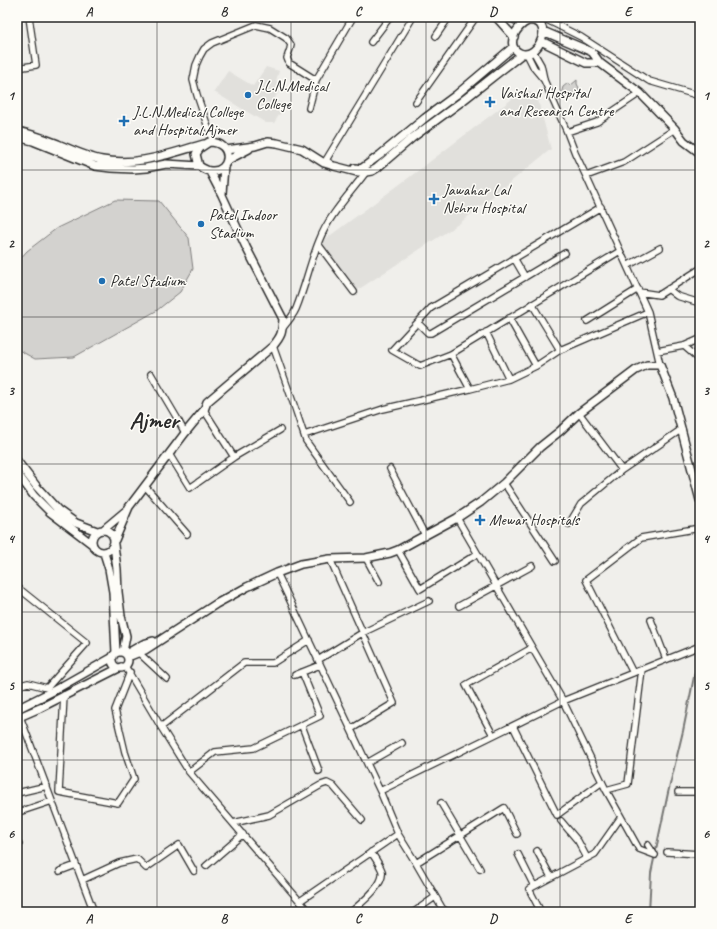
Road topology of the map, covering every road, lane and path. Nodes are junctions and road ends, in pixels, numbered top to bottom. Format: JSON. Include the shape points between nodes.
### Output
{"nodes":[{"id":1,"x":29,"y":17,"type":"edge"},
{"id":2,"x":353,"y":17,"type":"edge"},
{"id":3,"x":390,"y":17,"type":"edge"},
{"id":4,"x":413,"y":17,"type":"edge"},
{"id":5,"x":449,"y":17,"type":"edge"},
{"id":6,"x":476,"y":17,"type":"edge"},
{"id":7,"x":496,"y":17,"type":"edge"},
{"id":8,"x":509,"y":17,"type":"edge"},
{"id":9,"x":541,"y":17,"type":"edge"},
{"id":10,"x":532,"y":19,"type":"edge"},
{"id":11,"x":523,"y":23,"type":"junction"},
{"id":12,"x":543,"y":30,"type":"junction"},
{"id":13,"x":436,"y":36,"type":"dead end"},
{"id":14,"x":514,"y":37,"type":"junction"},
{"id":15,"x":541,"y":41,"type":"junction"},
{"id":16,"x":371,"y":42,"type":"dead end"},
{"id":17,"x":513,"y":47,"type":"junction"},
{"id":18,"x":528,"y":53,"type":"junction"},
{"id":19,"x":600,"y":63,"type":"junction"},
{"id":20,"x":17,"y":68,"type":"edge"},
{"id":21,"x":316,"y":80,"type":"junction"},
{"id":22,"x":640,"y":93,"type":"junction"},
{"id":23,"x":456,"y":95,"type":"junction"},
{"id":24,"x":699,"y":97,"type":"edge"},
{"id":25,"x":416,"y":102,"type":"dead end"},
{"id":26,"x":461,"y":102,"type":"junction"},
{"id":27,"x":309,"y":108,"type":"dead end"},
{"id":28,"x":675,"y":129,"type":"junction"},
{"id":29,"x":17,"y":131,"type":"edge"},
{"id":30,"x":567,"y":132,"type":"junction"},
{"id":31,"x":410,"y":135,"type":"junction"},
{"id":32,"x":17,"y":137,"type":"edge"},
{"id":33,"x":213,"y":142,"type":"junction"},
{"id":34,"x":204,"y":144,"type":"junction"},
{"id":35,"x":254,"y":146,"type":"junction"},
{"id":36,"x":226,"y":150,"type":"junction"},
{"id":37,"x":700,"y":153,"type":"edge"},
{"id":38,"x":318,"y":158,"type":"junction"},
{"id":39,"x":326,"y":160,"type":"junction"},
{"id":40,"x":226,"y":163,"type":"junction"},
{"id":41,"x":199,"y":166,"type":"junction"},
{"id":42,"x":334,"y":166,"type":"junction"},
{"id":43,"x":210,"y":172,"type":"junction"},
{"id":44,"x":366,"y":172,"type":"junction"},
{"id":45,"x":586,"y":176,"type":"junction"},
{"id":46,"x":222,"y":195,"type":"junction"},
{"id":47,"x":601,"y":208,"type":"junction"},
{"id":48,"x":318,"y":244,"type":"junction"},
{"id":49,"x":660,"y":248,"type":"dead end"},
{"id":50,"x":620,"y":251,"type":"junction"},
{"id":51,"x":565,"y":253,"type":"dead end"},
{"id":52,"x":514,"y":258,"type":"junction"},
{"id":53,"x":627,"y":266,"type":"junction"},
{"id":54,"x":700,"y":269,"type":"edge"},
{"id":55,"x":525,"y":277,"type":"junction"},
{"id":56,"x":668,"y":289,"type":"junction"},
{"id":57,"x":638,"y":291,"type":"junction"},
{"id":58,"x":354,"y":292,"type":"dead end"},
{"id":59,"x":700,"y":303,"type":"edge"},
{"id":60,"x":532,"y":304,"type":"junction"},
{"id":61,"x":648,"y":312,"type":"junction"},
{"id":62,"x":509,"y":318,"type":"junction"},
{"id":63,"x":587,"y":321,"type":"dead end"},
{"id":64,"x":418,"y":323,"type":"junction"},
{"id":65,"x":282,"y":330,"type":"junction"},
{"id":66,"x":486,"y":332,"type":"junction"},
{"id":67,"x":700,"y":339,"type":"edge"},
{"id":68,"x":273,"y":346,"type":"junction"},
{"id":69,"x":684,"y":346,"type":"junction"},
{"id":70,"x":560,"y":350,"type":"junction"},
{"id":71,"x":657,"y":351,"type":"junction"},
{"id":72,"x":451,"y":354,"type":"junction"},
{"id":73,"x":700,"y":360,"type":"edge"},
{"id":74,"x":660,"y":365,"type":"junction"},
{"id":75,"x":536,"y":366,"type":"junction"},
{"id":76,"x":151,"y":374,"type":"dead end"},
{"id":77,"x":509,"y":379,"type":"junction"},
{"id":78,"x":470,"y":389,"type":"junction"},
{"id":79,"x":204,"y":410,"type":"junction"},
{"id":80,"x":579,"y":414,"type":"junction"},
{"id":81,"x":682,"y":429,"type":"junction"},
{"id":82,"x":280,"y":430,"type":"dead end"},
{"id":83,"x":185,"y":433,"type":"junction"},
{"id":84,"x":304,"y":435,"type":"junction"},
{"id":85,"x":169,"y":454,"type":"junction"},
{"id":86,"x":234,"y":456,"type":"junction"},
{"id":87,"x":18,"y":468,"type":"edge"},
{"id":88,"x":390,"y":469,"type":"dead end"},
{"id":89,"x":622,"y":470,"type":"junction"},
{"id":90,"x":504,"y":483,"type":"junction"},
{"id":91,"x":145,"y":486,"type":"junction"},
{"id":92,"x":699,"y":488,"type":"edge"},
{"id":93,"x":700,"y":500,"type":"edge"},
{"id":94,"x":350,"y":502,"type":"dead end"},
{"id":95,"x":49,"y":506,"type":"junction"},
{"id":96,"x":129,"y":507,"type":"junction"},
{"id":97,"x":456,"y":518,"type":"junction"},
{"id":98,"x":569,"y":524,"type":"dead end"},
{"id":99,"x":700,"y":528,"type":"edge"},
{"id":100,"x":100,"y":530,"type":"junction"},
{"id":101,"x":187,"y":534,"type":"dead end"},
{"id":102,"x":426,"y":535,"type":"junction"},
{"id":103,"x":114,"y":543,"type":"junction"},
{"id":104,"x":92,"y":544,"type":"junction"},
{"id":105,"x":398,"y":550,"type":"junction"},
{"id":106,"x":104,"y":553,"type":"junction"},
{"id":107,"x":477,"y":554,"type":"junction"},
{"id":108,"x":366,"y":558,"type":"junction"},
{"id":109,"x":330,"y":559,"type":"junction"},
{"id":110,"x":555,"y":562,"type":"dead end"},
{"id":111,"x":532,"y":566,"type":"dead end"},
{"id":112,"x":277,"y":573,"type":"junction"},
{"id":113,"x":379,"y":582,"type":"dead end"},
{"id":114,"x":496,"y":586,"type":"junction"},
{"id":115,"x":17,"y":587,"type":"edge"},
{"id":116,"x":428,"y":601,"type":"dead end"},
{"id":117,"x":459,"y":606,"type":"dead end"},
{"id":118,"x":651,"y":620,"type":"dead end"},
{"id":119,"x":362,"y":632,"type":"junction"},
{"id":120,"x":161,"y":638,"type":"junction"},
{"id":121,"x":309,"y":640,"type":"junction"},
{"id":122,"x":700,"y":646,"type":"edge"},
{"id":123,"x":532,"y":648,"type":"junction"},
{"id":124,"x":139,"y":653,"type":"junction"},
{"id":125,"x":121,"y":655,"type":"junction"},
{"id":126,"x":666,"y":659,"type":"junction"},
{"id":127,"x":319,"y":662,"type":"junction"},
{"id":128,"x":123,"y":666,"type":"junction"},
{"id":129,"x":642,"y":669,"type":"junction"},
{"id":130,"x":130,"y":672,"type":"junction"},
{"id":131,"x":302,"y":672,"type":"junction"},
{"id":132,"x":633,"y":673,"type":"junction"},
{"id":133,"x":295,"y":675,"type":"dead end"},
{"id":134,"x":167,"y":679,"type":"dead end"},
{"id":135,"x":17,"y":686,"type":"edge"},
{"id":136,"x":64,"y":695,"type":"junction"},
{"id":137,"x":563,"y":701,"type":"junction"},
{"id":138,"x":17,"y":708,"type":"edge"},
{"id":139,"x":19,"y":717,"type":"edge"},
{"id":140,"x":302,"y":726,"type":"junction"},
{"id":141,"x":512,"y":726,"type":"junction"},
{"id":142,"x":161,"y":727,"type":"junction"},
{"id":143,"x":350,"y":729,"type":"junction"},
{"id":144,"x":494,"y":735,"type":"junction"},
{"id":145,"x":402,"y":743,"type":"dead end"},
{"id":146,"x":366,"y":763,"type":"junction"},
{"id":147,"x":319,"y":771,"type":"dead end"},
{"id":148,"x":189,"y":772,"type":"junction"},
{"id":149,"x":602,"y":782,"type":"junction"},
{"id":150,"x":47,"y":786,"type":"junction"},
{"id":151,"x":606,"y":790,"type":"junction"},
{"id":152,"x":380,"y":791,"type":"junction"},
{"id":153,"x":678,"y":792,"type":"dead end"},
{"id":154,"x":700,"y":792,"type":"edge"},
{"id":155,"x":17,"y":793,"type":"edge"},
{"id":156,"x":52,"y":800,"type":"junction"},
{"id":157,"x":441,"y":803,"type":"dead end"},
{"id":158,"x":22,"y":811,"type":"dead end"},
{"id":159,"x":621,"y":817,"type":"junction"},
{"id":160,"x":362,"y":820,"type":"dead end"},
{"id":161,"x":561,"y":821,"type":"dead end"},
{"id":162,"x":233,"y":823,"type":"junction"},
{"id":163,"x":243,"y":834,"type":"junction"},
{"id":164,"x":398,"y":834,"type":"junction"},
{"id":165,"x":516,"y":834,"type":"dead end"},
{"id":166,"x":461,"y":836,"type":"junction"},
{"id":167,"x":648,"y":845,"type":"dead end"},
{"id":168,"x":537,"y":851,"type":"dead end"},
{"id":169,"x":371,"y":852,"type":"junction"},
{"id":170,"x":667,"y":852,"type":"dead end"},
{"id":171,"x":518,"y":854,"type":"dead end"},
{"id":172,"x":700,"y":854,"type":"edge"},
{"id":173,"x":587,"y":858,"type":"junction"},
{"id":174,"x":416,"y":863,"type":"junction"},
{"id":175,"x":76,"y":865,"type":"junction"},
{"id":176,"x":206,"y":866,"type":"dead end"},
{"id":177,"x":480,"y":869,"type":"dead end"},
{"id":178,"x":60,"y":871,"type":"dead end"},
{"id":179,"x":194,"y":872,"type":"dead end"},
{"id":180,"x":551,"y":877,"type":"junction"},
{"id":181,"x":82,"y":880,"type":"junction"},
{"id":182,"x":534,"y":886,"type":"junction"},
{"id":183,"x":435,"y":897,"type":"junction"},
{"id":184,"x":300,"y":901,"type":"junction"},
{"id":185,"x":94,"y":912,"type":"edge"},
{"id":186,"x":309,"y":912,"type":"edge"},
{"id":187,"x":350,"y":912,"type":"edge"},
{"id":188,"x":414,"y":912,"type":"edge"},
{"id":189,"x":448,"y":912,"type":"edge"},
{"id":190,"x":541,"y":912,"type":"edge"}],
"edges":[{"from":1,"to":20,"type":"street","via":[[36,66]]},
{"from":2,"to":21,"type":"street"},
{"from":3,"to":16,"type":"street"},
{"from":4,"to":39,"type":"street"},
{"from":5,"to":13,"type":"street"},
{"from":6,"to":25,"type":"street"},
{"from":7,"to":14,"type":"street"},
{"from":8,"to":11,"type":"street"},
{"from":9,"to":24,"type":"street","via":[[581,37],[649,81]]},
{"from":10,"to":11,"type":"street"},
{"from":10,"to":12,"type":"street"},
{"from":11,"to":14,"type":"street"},
{"from":12,"to":15,"type":"street"},
{"from":12,"to":19,"type":"street","via":[[592,52]]},
{"from":14,"to":17,"type":"street"},
{"from":15,"to":18,"type":"street"},
{"from":15,"to":19,"type":"street","via":[[586,63]]},
{"from":17,"to":18,"type":"street","via":[[518,52]]},
{"from":17,"to":23,"type":"street"},
{"from":18,"to":26,"type":"street"},
{"from":18,"to":30,"type":"street","via":[[542,65],[544,80]]},
{"from":19,"to":22,"type":"street"},
{"from":21,"to":27,"type":"street"},
{"from":21,"to":33,"type":"street","via":[[290,63],[287,58],[289,42],[270,28],[256,25],[212,43],[200,56],[193,80]]},
{"from":22,"to":28,"type":"street"},
{"from":22,"to":30,"type":"street","via":[[598,122]]},
{"from":23,"to":26,"type":"street"},
{"from":23,"to":31,"type":"street","via":[[424,118]]},
{"from":26,"to":31,"type":"street"},
{"from":28,"to":37,"type":"street","via":[[684,141]]},
{"from":28,"to":45,"type":"street","via":[[624,162]]},
{"from":29,"to":34,"type":"street","via":[[111,162],[161,157]]},
{"from":30,"to":45,"type":"street"},
{"from":31,"to":39,"type":"street","via":[[361,169]]},
{"from":31,"to":44,"type":"street","via":[[377,168]]},
{"from":32,"to":41,"type":"street","via":[[95,166],[133,169],[166,164]]},
{"from":33,"to":34,"type":"street"},
{"from":33,"to":36,"type":"street","via":[[219,143]]},
{"from":34,"to":41,"type":"street","via":[[196,154]]},
{"from":35,"to":36,"type":"street"},
{"from":35,"to":38,"type":"street","via":[[268,142],[290,145]]},
{"from":35,"to":40,"type":"street"},
{"from":36,"to":40,"type":"street"},
{"from":38,"to":39,"type":"street"},
{"from":38,"to":42,"type":"street"},
{"from":39,"to":42,"type":"street"},
{"from":40,"to":43,"type":"street","via":[[219,170]]},
{"from":40,"to":46,"type":"street"},
{"from":41,"to":43,"type":"street"},
{"from":42,"to":44,"type":"street"},
{"from":43,"to":46,"type":"street"},
{"from":44,"to":48,"type":"street","via":[[327,224]]},
{"from":45,"to":47,"type":"street"},
{"from":46,"to":65,"type":"street","via":[[283,319]]},
{"from":47,"to":50,"type":"street"},
{"from":47,"to":52,"type":"street"},
{"from":48,"to":58,"type":"street"},
{"from":48,"to":65,"type":"street","via":[[295,310]]},
{"from":49,"to":53,"type":"street"},
{"from":50,"to":53,"type":"street"},
{"from":50,"to":60,"type":"street"},
{"from":51,"to":55,"type":"street"},
{"from":52,"to":55,"type":"street"},
{"from":52,"to":64,"type":"street","via":[[431,308]]},
{"from":53,"to":57,"type":"street"},
{"from":54,"to":56,"type":"street"},
{"from":55,"to":64,"type":"street","via":[[431,334]]},
{"from":56,"to":57,"type":"street","via":[[659,295]]},
{"from":56,"to":59,"type":"street","via":[[677,296]]},
{"from":57,"to":61,"type":"street"},
{"from":57,"to":63,"type":"street"},
{"from":60,"to":62,"type":"street"},
{"from":60,"to":70,"type":"street"},
{"from":61,"to":70,"type":"street"},
{"from":61,"to":71,"type":"street"},
{"from":62,"to":66,"type":"street"},
{"from":62,"to":75,"type":"street"},
{"from":64,"to":72,"type":"street","via":[[392,350],[420,366]]},
{"from":65,"to":68,"type":"street"},
{"from":66,"to":72,"type":"street"},
{"from":66,"to":77,"type":"street"},
{"from":67,"to":69,"type":"street"},
{"from":68,"to":79,"type":"street","via":[[207,402]]},
{"from":68,"to":84,"type":"street"},
{"from":69,"to":71,"type":"street"},
{"from":69,"to":73,"type":"street"},
{"from":70,"to":75,"type":"street"},
{"from":71,"to":74,"type":"street"},
{"from":72,"to":78,"type":"street"},
{"from":74,"to":80,"type":"street","via":[[646,365],[636,370]]},
{"from":74,"to":81,"type":"street"},
{"from":75,"to":77,"type":"street"},
{"from":76,"to":83,"type":"street"},
{"from":77,"to":78,"type":"street"},
{"from":78,"to":84,"type":"street","via":[[383,409]]},
{"from":79,"to":83,"type":"street"},
{"from":79,"to":86,"type":"street"},
{"from":80,"to":89,"type":"street"},
{"from":80,"to":90,"type":"street","via":[[540,447]]},
{"from":81,"to":89,"type":"street"},
{"from":81,"to":92,"type":"street"},
{"from":82,"to":86,"type":"street"},
{"from":83,"to":85,"type":"street"},
{"from":84,"to":94,"type":"street"},
{"from":85,"to":86,"type":"street","via":[[190,488]]},
{"from":85,"to":91,"type":"street"},
{"from":87,"to":95,"type":"street","via":[[37,487]]},
{"from":88,"to":102,"type":"street"},
{"from":89,"to":98,"type":"street","via":[[581,504]]},
{"from":90,"to":97,"type":"street"},
{"from":90,"to":110,"type":"street"},
{"from":91,"to":96,"type":"street"},
{"from":91,"to":101,"type":"street"},
{"from":92,"to":93,"type":"street"},
{"from":95,"to":100,"type":"street","via":[[76,523]]},
{"from":95,"to":104,"type":"street","via":[[61,521]]},
{"from":96,"to":100,"type":"street"},
{"from":96,"to":103,"type":"street"},
{"from":97,"to":102,"type":"street"},
{"from":97,"to":107,"type":"street"},
{"from":99,"to":132,"type":"street","via":[[641,538],[586,580]]},
{"from":100,"to":103,"type":"street","via":[[112,534]]},
{"from":100,"to":104,"type":"street","via":[[93,536]]},
{"from":102,"to":105,"type":"street"},
{"from":103,"to":106,"type":"street","via":[[111,550]]},
{"from":103,"to":125,"type":"street","via":[[121,616],[126,636]]},
{"from":104,"to":106,"type":"street","via":[[96,551]]},
{"from":105,"to":107,"type":"street","via":[[420,589]]},
{"from":105,"to":108,"type":"street"},
{"from":106,"to":125,"type":"street","via":[[113,592]]},
{"from":107,"to":114,"type":"street"},
{"from":108,"to":109,"type":"street"},
{"from":108,"to":113,"type":"street"},
{"from":109,"to":112,"type":"street","via":[[301,564]]},
{"from":109,"to":119,"type":"street"},
{"from":111,"to":114,"type":"street"},
{"from":112,"to":120,"type":"street","via":[[216,604]]},
{"from":112,"to":121,"type":"street"},
{"from":114,"to":117,"type":"street"},
{"from":114,"to":123,"type":"street"},
{"from":115,"to":135,"type":"street","via":[[87,643],[47,688],[28,683]]},
{"from":116,"to":119,"type":"street"},
{"from":118,"to":126,"type":"street"},
{"from":119,"to":127,"type":"street"},
{"from":119,"to":143,"type":"street","via":[[394,704]]},
{"from":120,"to":124,"type":"street"},
{"from":120,"to":125,"type":"street"},
{"from":121,"to":127,"type":"street"},
{"from":121,"to":142,"type":"street","via":[[273,663],[244,664]]},
{"from":122,"to":126,"type":"street"},
{"from":123,"to":137,"type":"street"},
{"from":123,"to":144,"type":"street","via":[[466,685]]},
{"from":124,"to":125,"type":"street"},
{"from":124,"to":134,"type":"street"},
{"from":125,"to":128,"type":"street","via":[[128,662]]},
{"from":125,"to":128,"type":"street","via":[[112,659],[116,666]]},
{"from":125,"to":138,"type":"street","via":[[53,692]]},
{"from":126,"to":129,"type":"street"},
{"from":127,"to":131,"type":"street"},
{"from":127,"to":143,"type":"street"},
{"from":128,"to":130,"type":"street"},
{"from":128,"to":136,"type":"street"},
{"from":129,"to":132,"type":"street"},
{"from":129,"to":151,"type":"street","via":[[628,784]]},
{"from":130,"to":136,"type":"street","via":[[115,710],[134,779],[118,803],[59,792]]},
{"from":130,"to":142,"type":"street"},
{"from":131,"to":133,"type":"street"},
{"from":131,"to":140,"type":"street","via":[[320,716]]},
{"from":132,"to":137,"type":"street"},
{"from":136,"to":139,"type":"street"},
{"from":137,"to":141,"type":"street"},
{"from":137,"to":149,"type":"street"},
{"from":138,"to":139,"type":"street"},
{"from":139,"to":150,"type":"street"},
{"from":140,"to":147,"type":"street"},
{"from":140,"to":148,"type":"street","via":[[254,748],[215,752]]},
{"from":141,"to":144,"type":"street"},
{"from":141,"to":149,"type":"street","via":[[557,815]]},
{"from":142,"to":148,"type":"street"},
{"from":143,"to":146,"type":"street"},
{"from":144,"to":152,"type":"street"},
{"from":145,"to":146,"type":"street"},
{"from":146,"to":152,"type":"street"},
{"from":148,"to":162,"type":"street"},
{"from":149,"to":151,"type":"street"},
{"from":150,"to":155,"type":"street"},
{"from":150,"to":156,"type":"street"},
{"from":151,"to":159,"type":"street"},
{"from":152,"to":164,"type":"street"},
{"from":153,"to":154,"type":"street"},
{"from":156,"to":158,"type":"street"},
{"from":156,"to":175,"type":"street"},
{"from":157,"to":166,"type":"street"},
{"from":159,"to":167,"type":"street","via":[[640,849],[655,854]]},
{"from":159,"to":173,"type":"street","via":[[595,854]]},
{"from":160,"to":162,"type":"street","via":[[333,786],[327,783],[269,815]]},
{"from":161,"to":173,"type":"street","via":[[578,841]]},
{"from":162,"to":163,"type":"street"},
{"from":163,"to":176,"type":"street"},
{"from":163,"to":184,"type":"street"},
{"from":164,"to":169,"type":"street"},
{"from":164,"to":174,"type":"street"},
{"from":165,"to":166,"type":"street","via":[[504,808]]},
{"from":166,"to":174,"type":"street"},
{"from":166,"to":177,"type":"street"},
{"from":168,"to":180,"type":"street"},
{"from":169,"to":184,"type":"street"},
{"from":169,"to":187,"type":"street","via":[[382,877],[374,890]]},
{"from":170,"to":172,"type":"street"},
{"from":171,"to":182,"type":"street"},
{"from":173,"to":180,"type":"street"},
{"from":174,"to":183,"type":"street"},
{"from":175,"to":178,"type":"street"},
{"from":175,"to":181,"type":"street"},
{"from":179,"to":181,"type":"street","via":[[179,846],[146,868],[137,859]]},
{"from":180,"to":182,"type":"street"},
{"from":181,"to":185,"type":"street"},
{"from":182,"to":190,"type":"street","via":[[529,889]]},
{"from":183,"to":188,"type":"street"},
{"from":183,"to":189,"type":"street"},
{"from":184,"to":186,"type":"street"}]}
